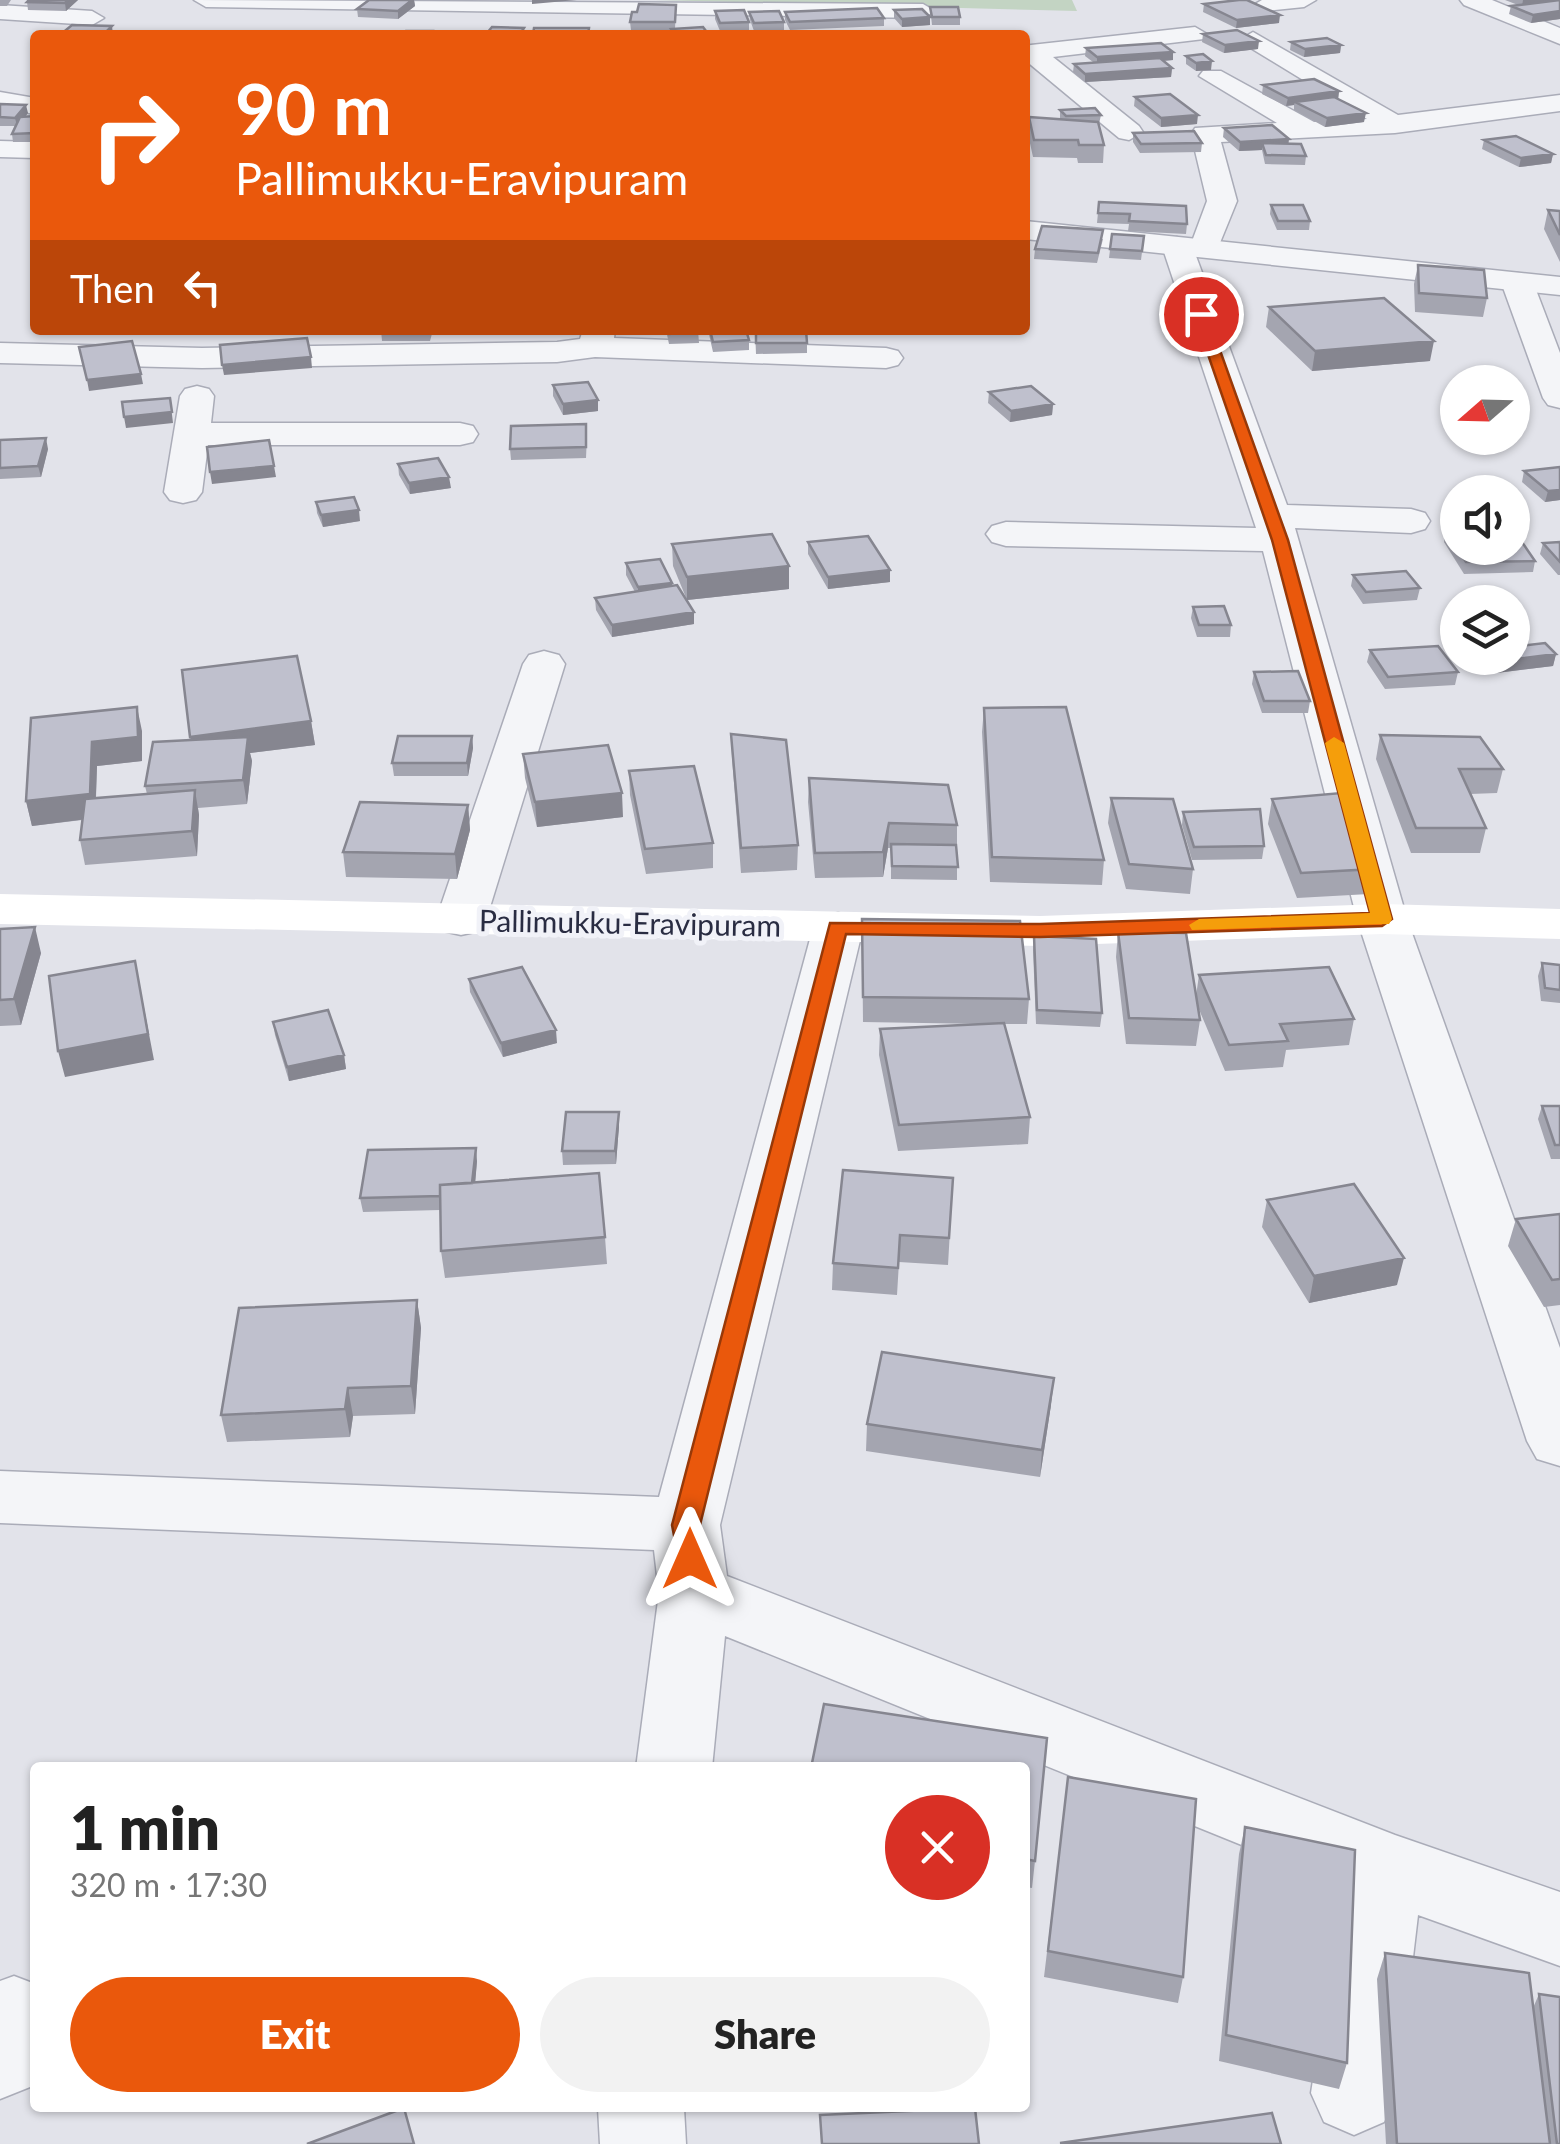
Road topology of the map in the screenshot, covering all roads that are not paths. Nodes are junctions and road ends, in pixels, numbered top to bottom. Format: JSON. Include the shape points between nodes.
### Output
{"nodes":[{"id":1,"x":206,"y":0,"type":"edge"},
{"id":2,"x":1304,"y":0,"type":"edge"},
{"id":3,"x":1472,"y":0,"type":"edge"},
{"id":4,"x":302,"y":2,"type":"edge"},
{"id":5,"x":494,"y":2,"type":"edge"},
{"id":6,"x":372,"y":3,"type":"junction"},
{"id":7,"x":1262,"y":7,"type":"edge"},
{"id":8,"x":700,"y":10,"type":"junction"},
{"id":9,"x":923,"y":10,"type":"edge"},
{"id":10,"x":0,"y":12,"type":"edge"},
{"id":11,"x":92,"y":18,"type":"dead end"},
{"id":12,"x":346,"y":24,"type":"dead end"},
{"id":13,"x":278,"y":30,"type":"edge"},
{"id":14,"x":474,"y":30,"type":"edge"},
{"id":15,"x":710,"y":30,"type":"edge"},
{"id":16,"x":1195,"y":34,"type":"dead end"},
{"id":17,"x":1560,"y":36,"type":"edge"},
{"id":18,"x":1253,"y":40,"type":"edge"},
{"id":19,"x":1212,"y":76,"type":"edge"},
{"id":20,"x":0,"y":100,"type":"edge"},
{"id":21,"x":1560,"y":103,"type":"edge"},
{"id":22,"x":30,"y":105,"type":"edge"},
{"id":23,"x":1495,"y":112,"type":"junction"},
{"id":24,"x":1395,"y":125,"type":"junction"},
{"id":25,"x":1091,"y":130,"type":"edge"},
{"id":26,"x":1312,"y":132,"type":"junction"},
{"id":27,"x":1544,"y":135,"type":"dead end"},
{"id":28,"x":0,"y":150,"type":"edge"},
{"id":29,"x":30,"y":150,"type":"edge"},
{"id":30,"x":1030,"y":231,"type":"edge"},
{"id":31,"x":1191,"y":248,"type":"junction"},
{"id":32,"x":1516,"y":282,"type":"junction"},
{"id":33,"x":1560,"y":286,"type":"edge"},
{"id":34,"x":597,"y":338,"type":"edge"},
{"id":35,"x":93,"y":343,"type":"edge"},
{"id":36,"x":207,"y":344,"type":"edge"},
{"id":37,"x":0,"y":354,"type":"edge"},
{"id":38,"x":886,"y":358,"type":"dead end"},
{"id":39,"x":1560,"y":398,"type":"edge"},
{"id":40,"x":192,"y":434,"type":"junction"},
{"id":41,"x":460,"y":434,"type":"dead end"},
{"id":42,"x":184,"y":492,"type":"dead end"},
{"id":43,"x":1411,"y":521,"type":"dead end"},
{"id":44,"x":1276,"y":528,"type":"junction"},
{"id":45,"x":1006,"y":534,"type":"dead end"},
{"id":46,"x":544,"y":664,"type":"dead end"},
{"id":47,"x":0,"y":909,"type":"edge"},
{"id":48,"x":1382,"y":919,"type":"junction"},
{"id":49,"x":462,"y":920,"type":"junction"},
{"id":50,"x":1560,"y":924,"type":"edge"},
{"id":51,"x":838,"y":928,"type":"junction"},
{"id":52,"x":1560,"y":1441,"type":"edge"},
{"id":53,"x":0,"y":1497,"type":"edge"},
{"id":54,"x":690,"y":1559,"type":"junction"},
{"id":55,"x":674,"y":1762,"type":"edge"},
{"id":56,"x":1384,"y":1867,"type":"junction"},
{"id":57,"x":1560,"y":1929,"type":"edge"},
{"id":58,"x":1354,"y":2093,"type":"dead end"},
{"id":59,"x":640,"y":2112,"type":"edge"},
{"id":60,"x":643,"y":2144,"type":"edge"}],
"edges":[{"from":1,"to":4,"type":"street"},
{"from":2,"to":7,"type":"street"},
{"from":3,"to":17,"type":"street"},
{"from":4,"to":6,"type":"street"},
{"from":4,"to":13,"type":"street"},
{"from":5,"to":6,"type":"street"},
{"from":5,"to":8,"type":"street"},
{"from":5,"to":14,"type":"street"},
{"from":6,"to":12,"type":"street"},
{"from":8,"to":9,"type":"street"},
{"from":8,"to":15,"type":"street"},
{"from":10,"to":11,"type":"street"},
{"from":16,"to":25,"type":"street","via":[[1031,52],[1138,132]]},
{"from":18,"to":24,"type":"street"},
{"from":19,"to":26,"type":"street"},
{"from":20,"to":22,"type":"street"},
{"from":21,"to":23,"type":"street"},
{"from":23,"to":24,"type":"street"},
{"from":23,"to":27,"type":"street"},
{"from":24,"to":26,"type":"street"},
{"from":26,"to":31,"type":"street","via":[[1195,134],[1222,201]]},
{"from":28,"to":29,"type":"street"},
{"from":30,"to":31,"type":"street"},
{"from":31,"to":32,"type":"street"},
{"from":31,"to":44,"type":"street"},
{"from":32,"to":33,"type":"street"},
{"from":32,"to":39,"type":"street"},
{"from":34,"to":36,"type":"street","via":[[557,352]]},
{"from":34,"to":38,"type":"street"},
{"from":35,"to":36,"type":"street"},
{"from":35,"to":37,"type":"street"},
{"from":36,"to":40,"type":"street"},
{"from":40,"to":41,"type":"street"},
{"from":40,"to":42,"type":"street"},
{"from":43,"to":44,"type":"street"},
{"from":44,"to":45,"type":"street"},
{"from":44,"to":48,"type":"street"},
{"from":46,"to":49,"type":"street"},
{"from":47,"to":49,"type":"main road","name":"Pallimukku-Eravipuram"},
{"from":48,"to":50,"type":"main road","name":"Pallimukku-Eravipuram"},
{"from":48,"to":51,"type":"main road","name":"Pallimukku-Eravipuram","via":[[1040,930]]},
{"from":48,"to":52,"type":"street"},
{"from":49,"to":51,"type":"main road","name":"Pallimukku-Eravipuram"},
{"from":51,"to":54,"type":"street"},
{"from":53,"to":54,"type":"street"},
{"from":54,"to":55,"type":"street"},
{"from":54,"to":56,"type":"street"},
{"from":56,"to":57,"type":"street"},
{"from":56,"to":58,"type":"street"},
{"from":59,"to":60,"type":"street"}]}
